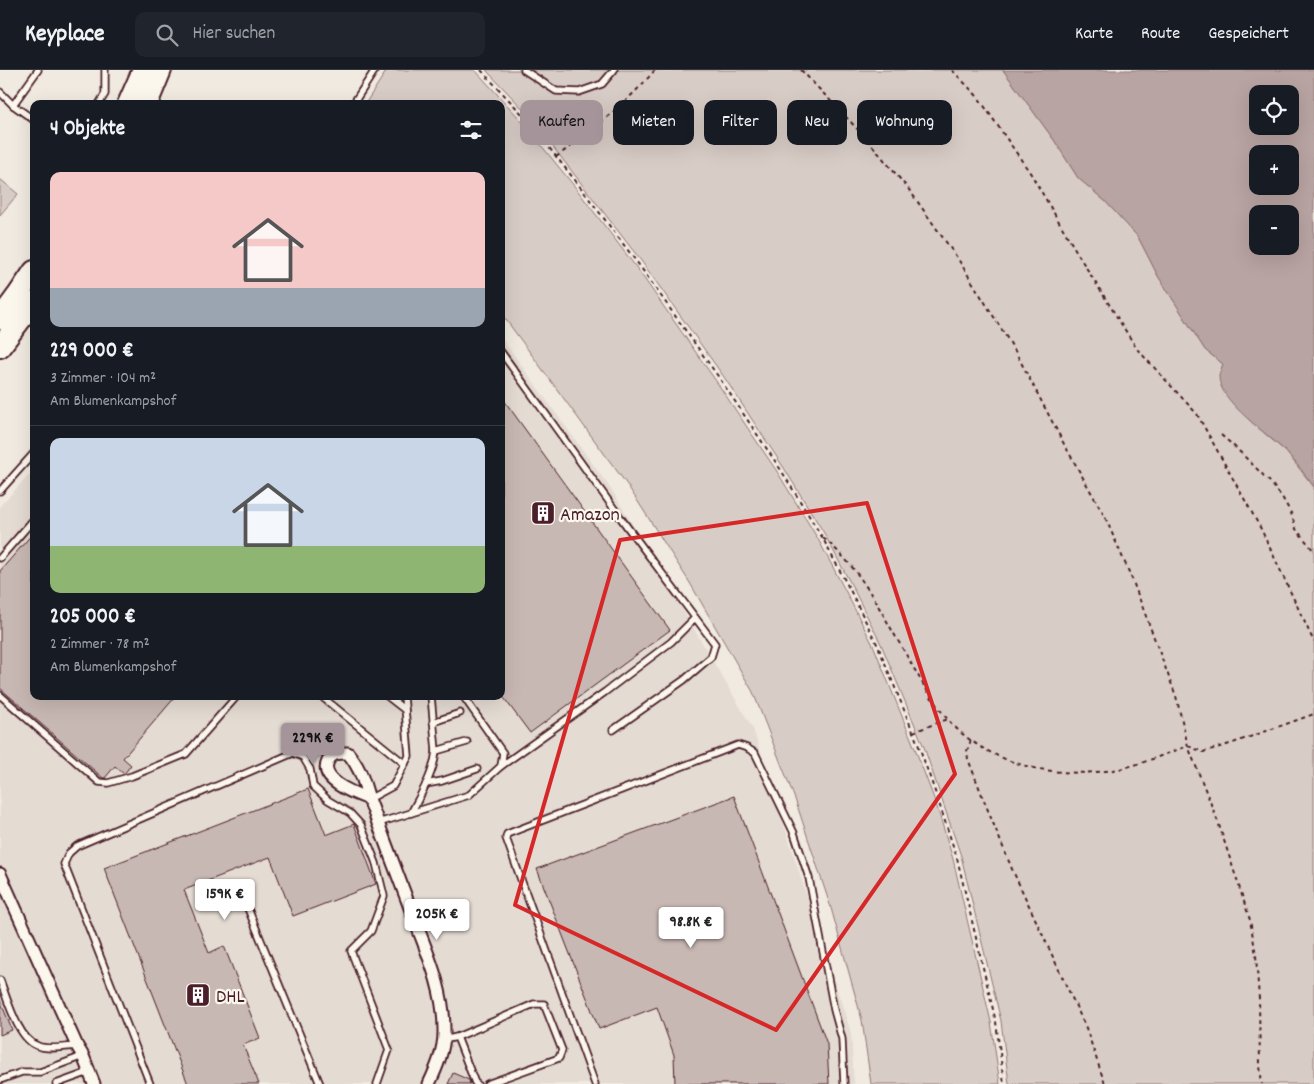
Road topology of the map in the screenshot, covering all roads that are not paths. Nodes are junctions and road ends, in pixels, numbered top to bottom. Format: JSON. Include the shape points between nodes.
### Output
{"nodes":[{"id":1,"x":38,"y":70,"type":"edge"},
{"id":2,"x":105,"y":70,"type":"edge"},
{"id":3,"x":143,"y":70,"type":"edge"},
{"id":4,"x":161,"y":70,"type":"edge"},
{"id":5,"x":375,"y":70,"type":"edge"},
{"id":6,"x":524,"y":70,"type":"edge"},
{"id":7,"x":614,"y":70,"type":"edge"},
{"id":8,"x":0,"y":92,"type":"edge"},
{"id":9,"x":101,"y":100,"type":"edge"},
{"id":10,"x":130,"y":100,"type":"edge"},
{"id":11,"x":149,"y":100,"type":"edge"},
{"id":12,"x":356,"y":100,"type":"edge"},
{"id":13,"x":13,"y":105,"type":"junction"},
{"id":14,"x":30,"y":117,"type":"edge"},
{"id":15,"x":30,"y":277,"type":"edge"},
{"id":16,"x":30,"y":307,"type":"edge"},
{"id":17,"x":0,"y":319,"type":"edge"},
{"id":18,"x":0,"y":347,"type":"edge"},
{"id":19,"x":505,"y":358,"type":"edge"},
{"id":20,"x":30,"y":457,"type":"edge"},
{"id":21,"x":0,"y":491,"type":"edge"},
{"id":22,"x":30,"y":524,"type":"edge"},
{"id":23,"x":0,"y":558,"type":"edge"},
{"id":24,"x":695,"y":618,"type":"junction"},
{"id":25,"x":0,"y":695,"type":"edge"},
{"id":26,"x":233,"y":700,"type":"edge"},
{"id":27,"x":326,"y":700,"type":"edge"},
{"id":28,"x":392,"y":700,"type":"edge"},
{"id":29,"x":404,"y":700,"type":"edge"},
{"id":30,"x":431,"y":700,"type":"edge"},
{"id":31,"x":466,"y":700,"type":"edge"},
{"id":32,"x":404,"y":710,"type":"junction"},
{"id":33,"x":460,"y":713,"type":"dead end"},
{"id":34,"x":433,"y":722,"type":"junction"},
{"id":35,"x":613,"y":730,"type":"dead end"},
{"id":36,"x":467,"y":742,"type":"dead end"},
{"id":37,"x":436,"y":751,"type":"junction"},
{"id":38,"x":405,"y":764,"type":"junction"},
{"id":39,"x":502,"y":766,"type":"junction"},
{"id":40,"x":477,"y":769,"type":"dead end"},
{"id":41,"x":426,"y":784,"type":"junction"},
{"id":42,"x":369,"y":799,"type":"junction"},
{"id":43,"x":411,"y":813,"type":"junction"},
{"id":44,"x":378,"y":823,"type":"junction"},
{"id":45,"x":0,"y":874,"type":"edge"},
{"id":46,"x":244,"y":899,"type":"dead end"},
{"id":47,"x":0,"y":980,"type":"edge"},
{"id":48,"x":457,"y":1037,"type":"junction"},
{"id":49,"x":443,"y":1040,"type":"junction"},
{"id":50,"x":80,"y":1051,"type":"junction"},
{"id":51,"x":90,"y":1072,"type":"junction"},
{"id":52,"x":0,"y":1080,"type":"edge"},
{"id":53,"x":56,"y":1084,"type":"edge"},
{"id":54,"x":94,"y":1084,"type":"edge"},
{"id":55,"x":150,"y":1084,"type":"edge"},
{"id":56,"x":320,"y":1084,"type":"edge"},
{"id":57,"x":377,"y":1084,"type":"edge"},
{"id":58,"x":429,"y":1084,"type":"edge"},
{"id":59,"x":477,"y":1084,"type":"edge"},
{"id":60,"x":487,"y":1084,"type":"edge"},
{"id":61,"x":595,"y":1084,"type":"edge"},
{"id":62,"x":844,"y":1084,"type":"edge"}],
"edges":[{"from":1,"to":13,"type":"lane"},
{"from":2,"to":9,"type":"lane"},
{"from":3,"to":10,"type":"highway"},
{"from":4,"to":11,"type":"highway"},
{"from":5,"to":12,"type":"lane"},
{"from":6,"to":7,"type":"lane","via":[[556,91],[579,92],[602,84]]},
{"from":8,"to":13,"type":"lane"},
{"from":13,"to":14,"type":"lane"},
{"from":15,"to":17,"type":"highway"},
{"from":16,"to":18,"type":"highway"},
{"from":19,"to":24,"type":"lane"},
{"from":20,"to":21,"type":"lane"},
{"from":22,"to":23,"type":"lane"},
{"from":24,"to":35,"type":"lane","via":[[715,644],[711,658]]},
{"from":24,"to":39,"type":"lane","via":[[671,642]]},
{"from":25,"to":26,"type":"lane","via":[[99,782],[108,783],[186,754]]},
{"from":27,"to":38,"type":"lane"},
{"from":28,"to":32,"type":"lane"},
{"from":29,"to":32,"type":"lane"},
{"from":30,"to":34,"type":"lane"},
{"from":31,"to":39,"type":"lane","via":[[503,753]]},
{"from":32,"to":38,"type":"lane","via":[[409,756]]},
{"from":33,"to":34,"type":"lane"},
{"from":34,"to":37,"type":"lane"},
{"from":36,"to":37,"type":"lane"},
{"from":37,"to":41,"type":"lane"},
{"from":38,"to":42,"type":"lane","via":[[393,786]]},
{"from":39,"to":43,"type":"lane","via":[[469,795]]},
{"from":40,"to":41,"type":"lane","via":[[442,782]]},
{"from":41,"to":43,"type":"lane"},
{"from":42,"to":42,"type":"street","via":[[346,790],[332,780],[326,766],[329,758],[336,753],[348,754],[357,764]]},
{"from":42,"to":44,"type":"street"},
{"from":43,"to":44,"type":"lane"},
{"from":44,"to":49,"type":"street","via":[[434,970],[442,1001]]},
{"from":45,"to":50,"type":"street"},
{"from":46,"to":56,"type":"lane"},
{"from":47,"to":50,"type":"lane","via":[[26,1039],[38,1046]]},
{"from":48,"to":49,"type":"lane"},
{"from":48,"to":59,"type":"lane"},
{"from":48,"to":60,"type":"lane","via":[[534,1004],[544,1004],[562,1050],[559,1058]]},
{"from":49,"to":58,"type":"street"},
{"from":50,"to":51,"type":"street"},
{"from":50,"to":52,"type":"lane","via":[[40,1072],[22,1072]]},
{"from":51,"to":53,"type":"lane"},
{"from":51,"to":54,"type":"street"},
{"from":55,"to":57,"type":"lane","via":[[64,864],[77,846],[293,753],[303,756],[310,769],[313,786],[362,824],[376,863],[384,896],[371,931],[351,951],[389,1050]]},
{"from":61,"to":62,"type":"lane","via":[[507,834],[738,746],[755,754],[794,833],[809,878],[842,1039]]}]}
